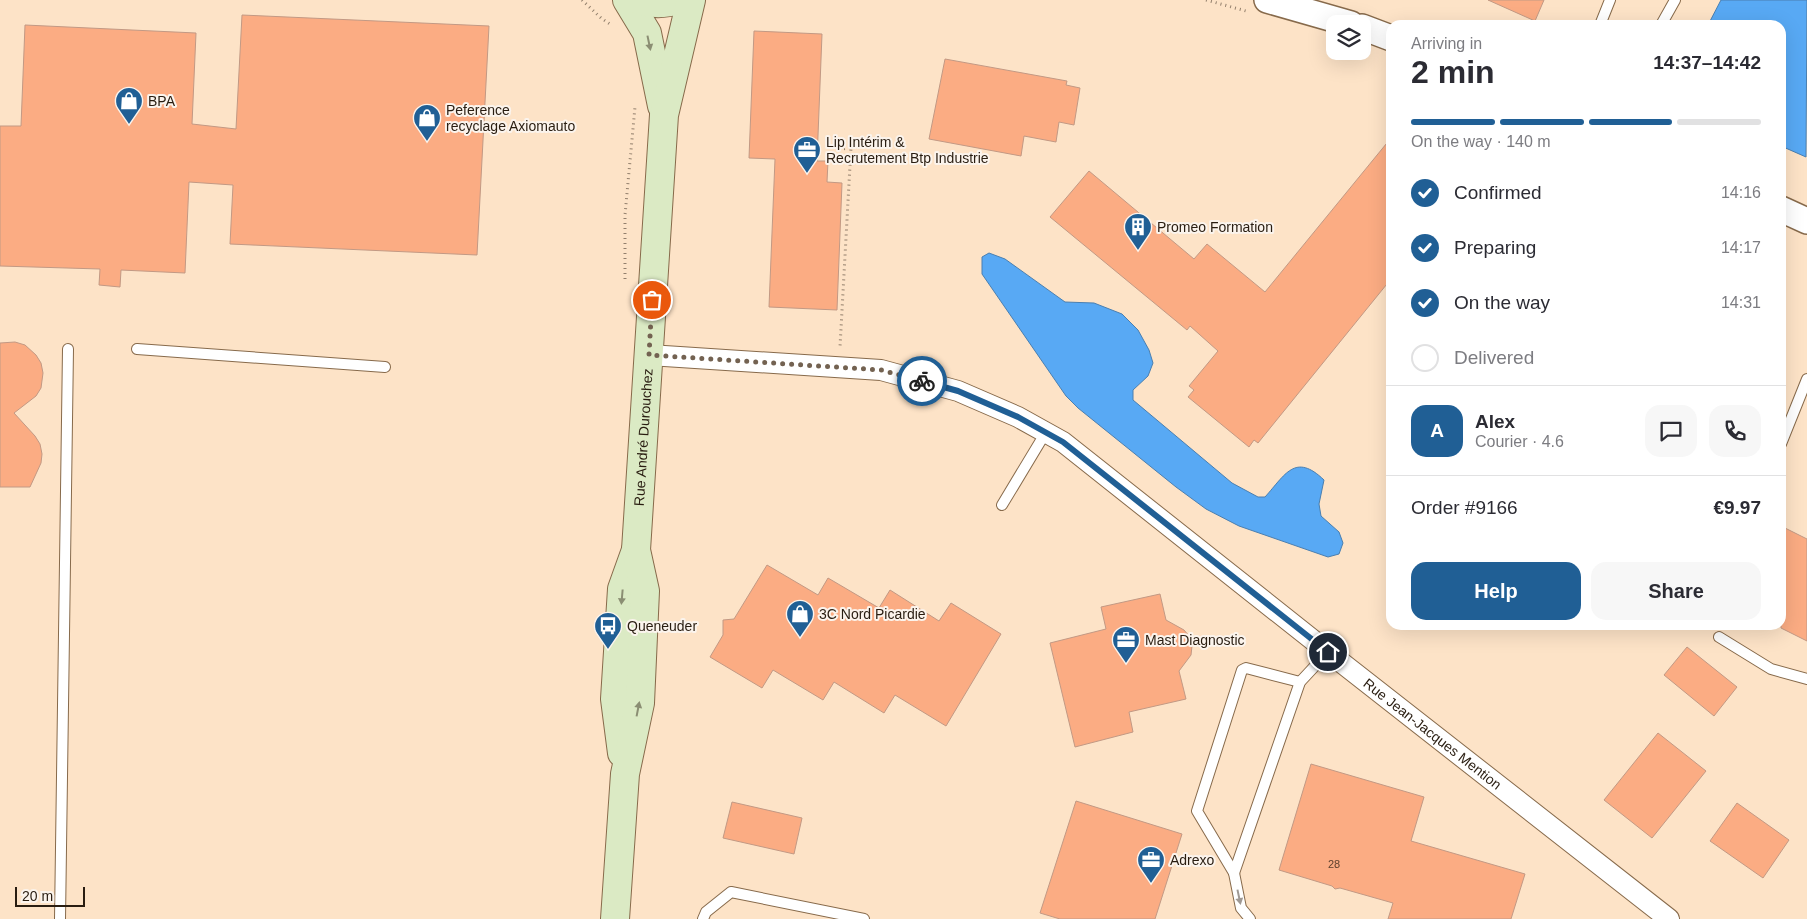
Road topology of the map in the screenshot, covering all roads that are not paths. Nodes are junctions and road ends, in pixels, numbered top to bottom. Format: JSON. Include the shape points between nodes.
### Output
{"nodes":[{"id":1,"x":627,"y":0,"type":"edge"},
{"id":2,"x":639,"y":0,"type":"edge"},
{"id":3,"x":678,"y":0,"type":"edge"},
{"id":4,"x":691,"y":0,"type":"edge"},
{"id":5,"x":1610,"y":0,"type":"edge"},
{"id":6,"x":1675,"y":0,"type":"edge"},
{"id":7,"x":1280,"y":2,"type":"edge"},
{"id":8,"x":1326,"y":16,"type":"edge"},
{"id":9,"x":1602,"y":20,"type":"edge"},
{"id":10,"x":1664,"y":20,"type":"edge"},
{"id":11,"x":1371,"y":30,"type":"edge"},
{"id":12,"x":1386,"y":36,"type":"edge"},
{"id":13,"x":664,"y":115,"type":"junction"},
{"id":14,"x":1786,"y":211,"type":"edge"},
{"id":15,"x":1807,"y":221,"type":"edge"},
{"id":16,"x":68,"y":349,"type":"dead end"},
{"id":17,"x":136,"y":349,"type":"dead end"},
{"id":18,"x":649,"y":355,"type":"junction"},
{"id":19,"x":385,"y":367,"type":"dead end"},
{"id":20,"x":1807,"y":379,"type":"edge"},
{"id":21,"x":1046,"y":432,"type":"junction"},
{"id":22,"x":1786,"y":432,"type":"edge"},
{"id":23,"x":1002,"y":505,"type":"dead end"},
{"id":24,"x":1719,"y":637,"type":"dead end"},
{"id":25,"x":1328,"y":652,"type":"junction"},
{"id":26,"x":1807,"y":679,"type":"edge"},
{"id":27,"x":1300,"y":682,"type":"junction"},
{"id":28,"x":1234,"y":873,"type":"junction"},
{"id":29,"x":60,"y":919,"type":"edge"},
{"id":30,"x":615,"y":919,"type":"edge"},
{"id":31,"x":702,"y":919,"type":"edge"},
{"id":32,"x":864,"y":919,"type":"edge"},
{"id":33,"x":1250,"y":919,"type":"edge"},
{"id":34,"x":1669,"y":919,"type":"edge"}],
"edges":[{"from":1,"to":13,"type":"main road","name":"Rue André Durouchez","one_way":true,"via":[[647,33]]},
{"from":2,"to":3,"type":"main road","via":[[647,3]]},
{"from":4,"to":13,"type":"main road","name":"Rue André Durouchez"},
{"from":5,"to":9,"type":"lane"},
{"from":6,"to":10,"type":"lane"},
{"from":7,"to":8,"type":"street"},
{"from":11,"to":12,"type":"street"},
{"from":13,"to":18,"type":"main road","name":"Rue André Durouchez"},
{"from":14,"to":15,"type":"street"},
{"from":16,"to":29,"type":"lane"},
{"from":17,"to":19,"type":"lane"},
{"from":18,"to":21,"type":"street","name":"Rue Jean-Jacques Mention","via":[[881,370],[958,391]]},
{"from":18,"to":30,"type":"main road","name":"Rue André Durouchez","via":[[636,550],[622,589],[614,699],[625,774]]},
{"from":20,"to":22,"type":"lane"},
{"from":21,"to":23,"type":"lane"},
{"from":21,"to":25,"type":"street","name":"Rue Jean-Jacques Mention","via":[[1063,442]]},
{"from":24,"to":26,"type":"lane","via":[[1771,669]]},
{"from":25,"to":27,"type":"lane"},
{"from":25,"to":34,"type":"street","name":"Rue Jean-Jacques Mention"},
{"from":27,"to":28,"type":"lane"},
{"from":27,"to":28,"type":"lane","via":[[1246,668],[1242,670],[1197,811]]},
{"from":28,"to":33,"type":"lane","one_way":true,"via":[[1241,908]]},
{"from":31,"to":32,"type":"lane","via":[[731,892]]}]}
